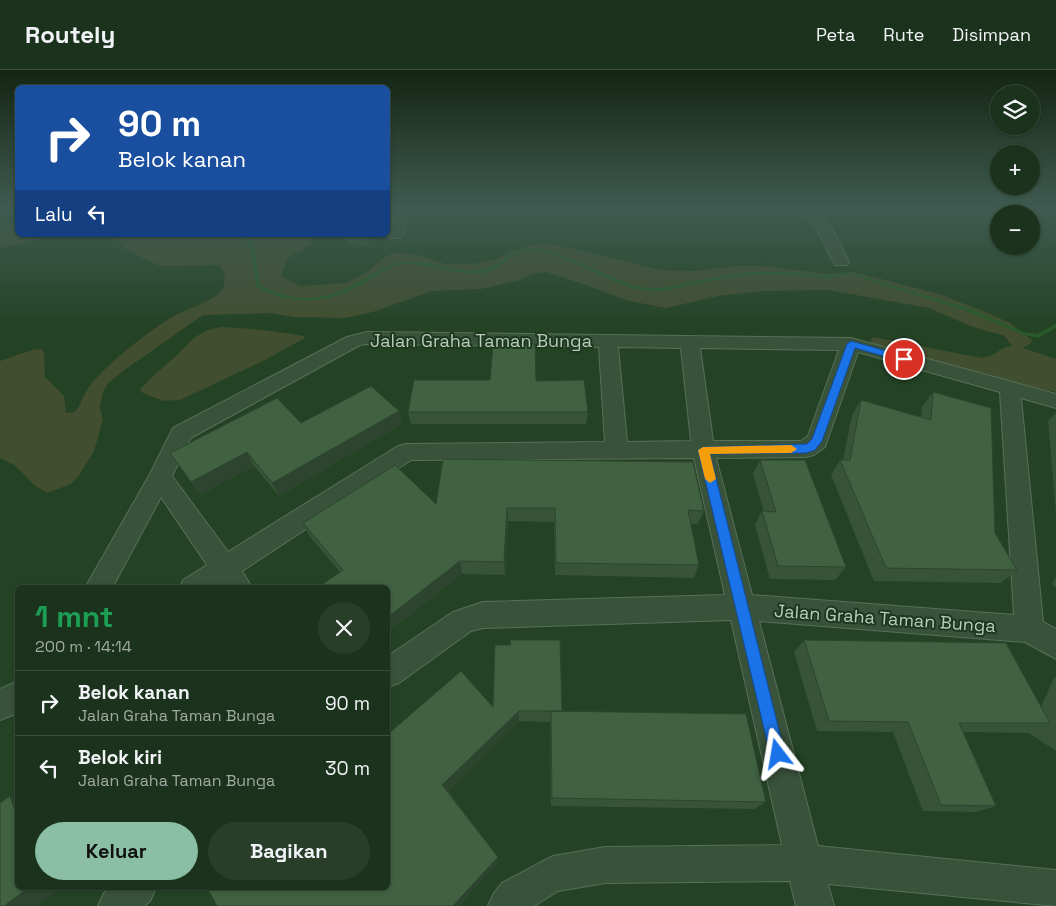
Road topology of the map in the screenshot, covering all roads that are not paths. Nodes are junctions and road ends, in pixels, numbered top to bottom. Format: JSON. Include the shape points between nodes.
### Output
{"nodes":[{"id":1,"x":834,"y":248,"type":"edge"},
{"id":2,"x":841,"y":262,"type":"dead end"},
{"id":3,"x":608,"y":341,"type":"junction"},
{"id":4,"x":690,"y":342,"type":"junction"},
{"id":5,"x":851,"y":344,"type":"junction"},
{"id":6,"x":1010,"y":389,"type":"junction"},
{"id":7,"x":1056,"y":401,"type":"edge"},
{"id":8,"x":703,"y":450,"type":"junction"},
{"id":9,"x":617,"y":451,"type":"junction"},
{"id":10,"x":160,"y":477,"type":"junction"},
{"id":11,"x":231,"y":577,"type":"edge"},
{"id":12,"x":100,"y":585,"type":"edge"},
{"id":13,"x":203,"y":585,"type":"edge"},
{"id":14,"x":741,"y":607,"type":"junction"},
{"id":15,"x":1029,"y":629,"type":"junction"},
{"id":16,"x":1056,"y":645,"type":"edge"},
{"id":17,"x":390,"y":672,"type":"edge"},
{"id":18,"x":15,"y":698,"type":"edge"},
{"id":19,"x":0,"y":705,"type":"edge"},
{"id":20,"x":805,"y":863,"type":"junction"},
{"id":21,"x":1056,"y":889,"type":"edge"},
{"id":22,"x":135,"y":890,"type":"edge"},
{"id":23,"x":116,"y":906,"type":"edge"},
{"id":24,"x":507,"y":906,"type":"edge"},
{"id":25,"x":815,"y":906,"type":"edge"}],
"edges":[{"from":1,"to":2,"type":"street"},
{"from":3,"to":4,"type":"street","name":"Jalan Graha Taman Bunga"},
{"from":3,"to":9,"type":"street"},
{"from":3,"to":10,"type":"street","name":"Jalan Graha Taman Bunga","via":[[360,339],[186,430]]},
{"from":4,"to":5,"type":"street","name":"Jalan Graha Taman Bunga"},
{"from":4,"to":8,"type":"street"},
{"from":5,"to":6,"type":"street","name":"Jalan Graha Taman Bunga"},
{"from":5,"to":8,"type":"street","via":[[814,445],[806,449]]},
{"from":6,"to":7,"type":"street","name":"Jalan Graha Taman Bunga"},
{"from":6,"to":15,"type":"street"},
{"from":8,"to":9,"type":"street"},
{"from":8,"to":14,"type":"street"},
{"from":9,"to":11,"type":"street","via":[[406,452]]},
{"from":10,"to":11,"type":"street"},
{"from":10,"to":12,"type":"street","name":"Jalan Graha Taman Bunga"},
{"from":11,"to":13,"type":"street"},
{"from":14,"to":15,"type":"street","name":"Jalan Graha Taman Bunga"},
{"from":14,"to":17,"type":"street","name":"Jalan Graha Taman Bunga","via":[[484,615],[463,621]]},
{"from":14,"to":20,"type":"street"},
{"from":15,"to":16,"type":"street","name":"Jalan Graha Taman Bunga"},
{"from":18,"to":19,"type":"street"},
{"from":20,"to":21,"type":"street"},
{"from":20,"to":24,"type":"street","via":[[605,865],[552,874],[515,896]]},
{"from":20,"to":25,"type":"street"},
{"from":22,"to":23,"type":"street"}]}
